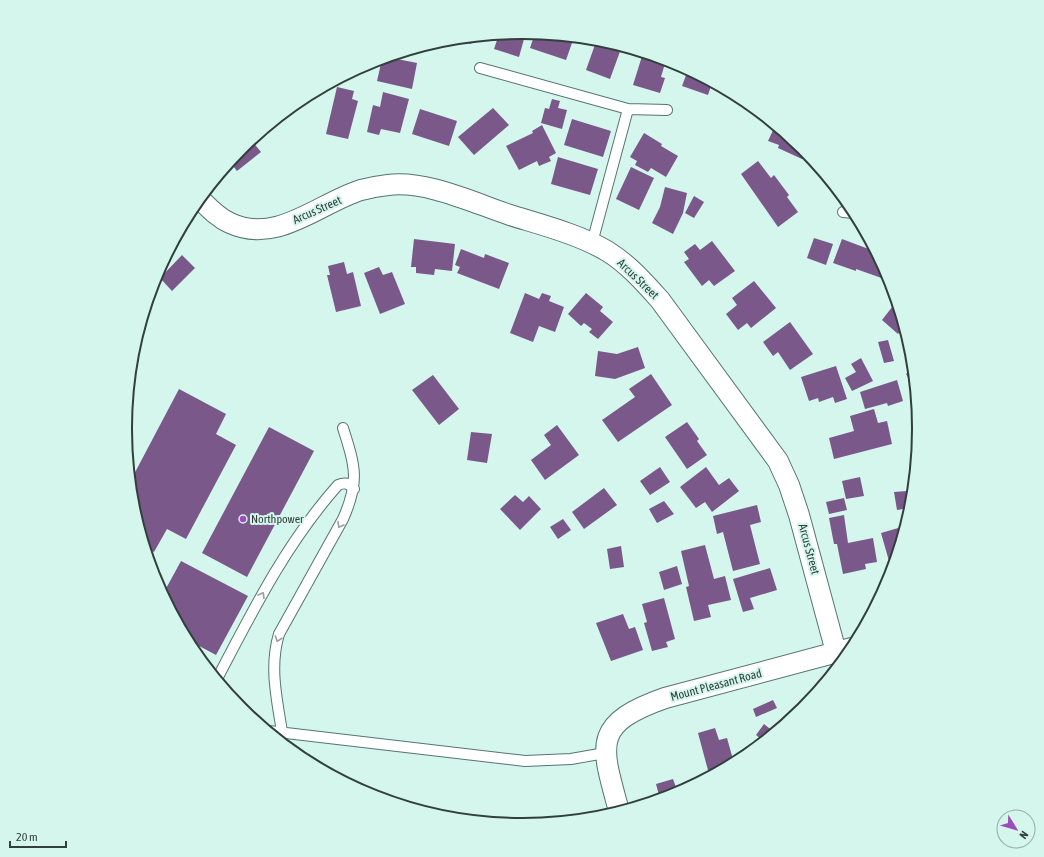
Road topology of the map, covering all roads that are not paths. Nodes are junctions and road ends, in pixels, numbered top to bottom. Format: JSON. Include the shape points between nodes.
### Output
{"nodes":[{"id":1,"x":480,"y":68,"type":"dead end"},
{"id":2,"x":628,"y":109,"type":"junction"},
{"id":3,"x":667,"y":110,"type":"dead end"},
{"id":4,"x":204,"y":203,"type":"edge"},
{"id":5,"x":842,"y":212,"type":"dead end"},
{"id":6,"x":846,"y":212,"type":"edge"},
{"id":7,"x":592,"y":244,"type":"junction"},
{"id":8,"x":343,"y":428,"type":"dead end"},
{"id":9,"x":354,"y":489,"type":"junction"},
{"id":10,"x":844,"y":648,"type":"edge"},
{"id":11,"x":842,"y":651,"type":"edge"},
{"id":12,"x":220,"y":674,"type":"edge"},
{"id":13,"x":278,"y":732,"type":"edge"},
{"id":14,"x":282,"y":732,"type":"junction"},
{"id":15,"x":605,"y":753,"type":"junction"},
{"id":16,"x":618,"y":806,"type":"edge"}],
"edges":[{"from":1,"to":2,"type":"lane"},
{"from":2,"to":3,"type":"lane"},
{"from":2,"to":7,"type":"lane"},
{"from":4,"to":7,"type":"street","name":"Arcus Street","via":[[214,214],[230,223],[257,230],[283,225],[361,190],[404,184],[438,191]]},
{"from":5,"to":6,"type":"lane"},
{"from":7,"to":10,"type":"street","name":"Arcus Street","via":[[622,262],[648,286],[778,461],[789,485]]},
{"from":8,"to":9,"type":"lane","via":[[354,464]]},
{"from":12,"to":9,"type":"lane","one_way":true,"via":[[279,566],[307,524],[338,485],[349,484]]},
{"from":9,"to":14,"type":"lane","one_way":true,"via":[[344,519],[280,634],[274,650],[275,684]]},
{"from":11,"to":15,"type":"street","name":"Mount Pleasant Road","via":[[640,707],[618,722],[606,742]]},
{"from":13,"to":14,"type":"lane"},
{"from":14,"to":15,"type":"lane","via":[[525,761],[571,759]]},
{"from":15,"to":16,"type":"street"}]}
